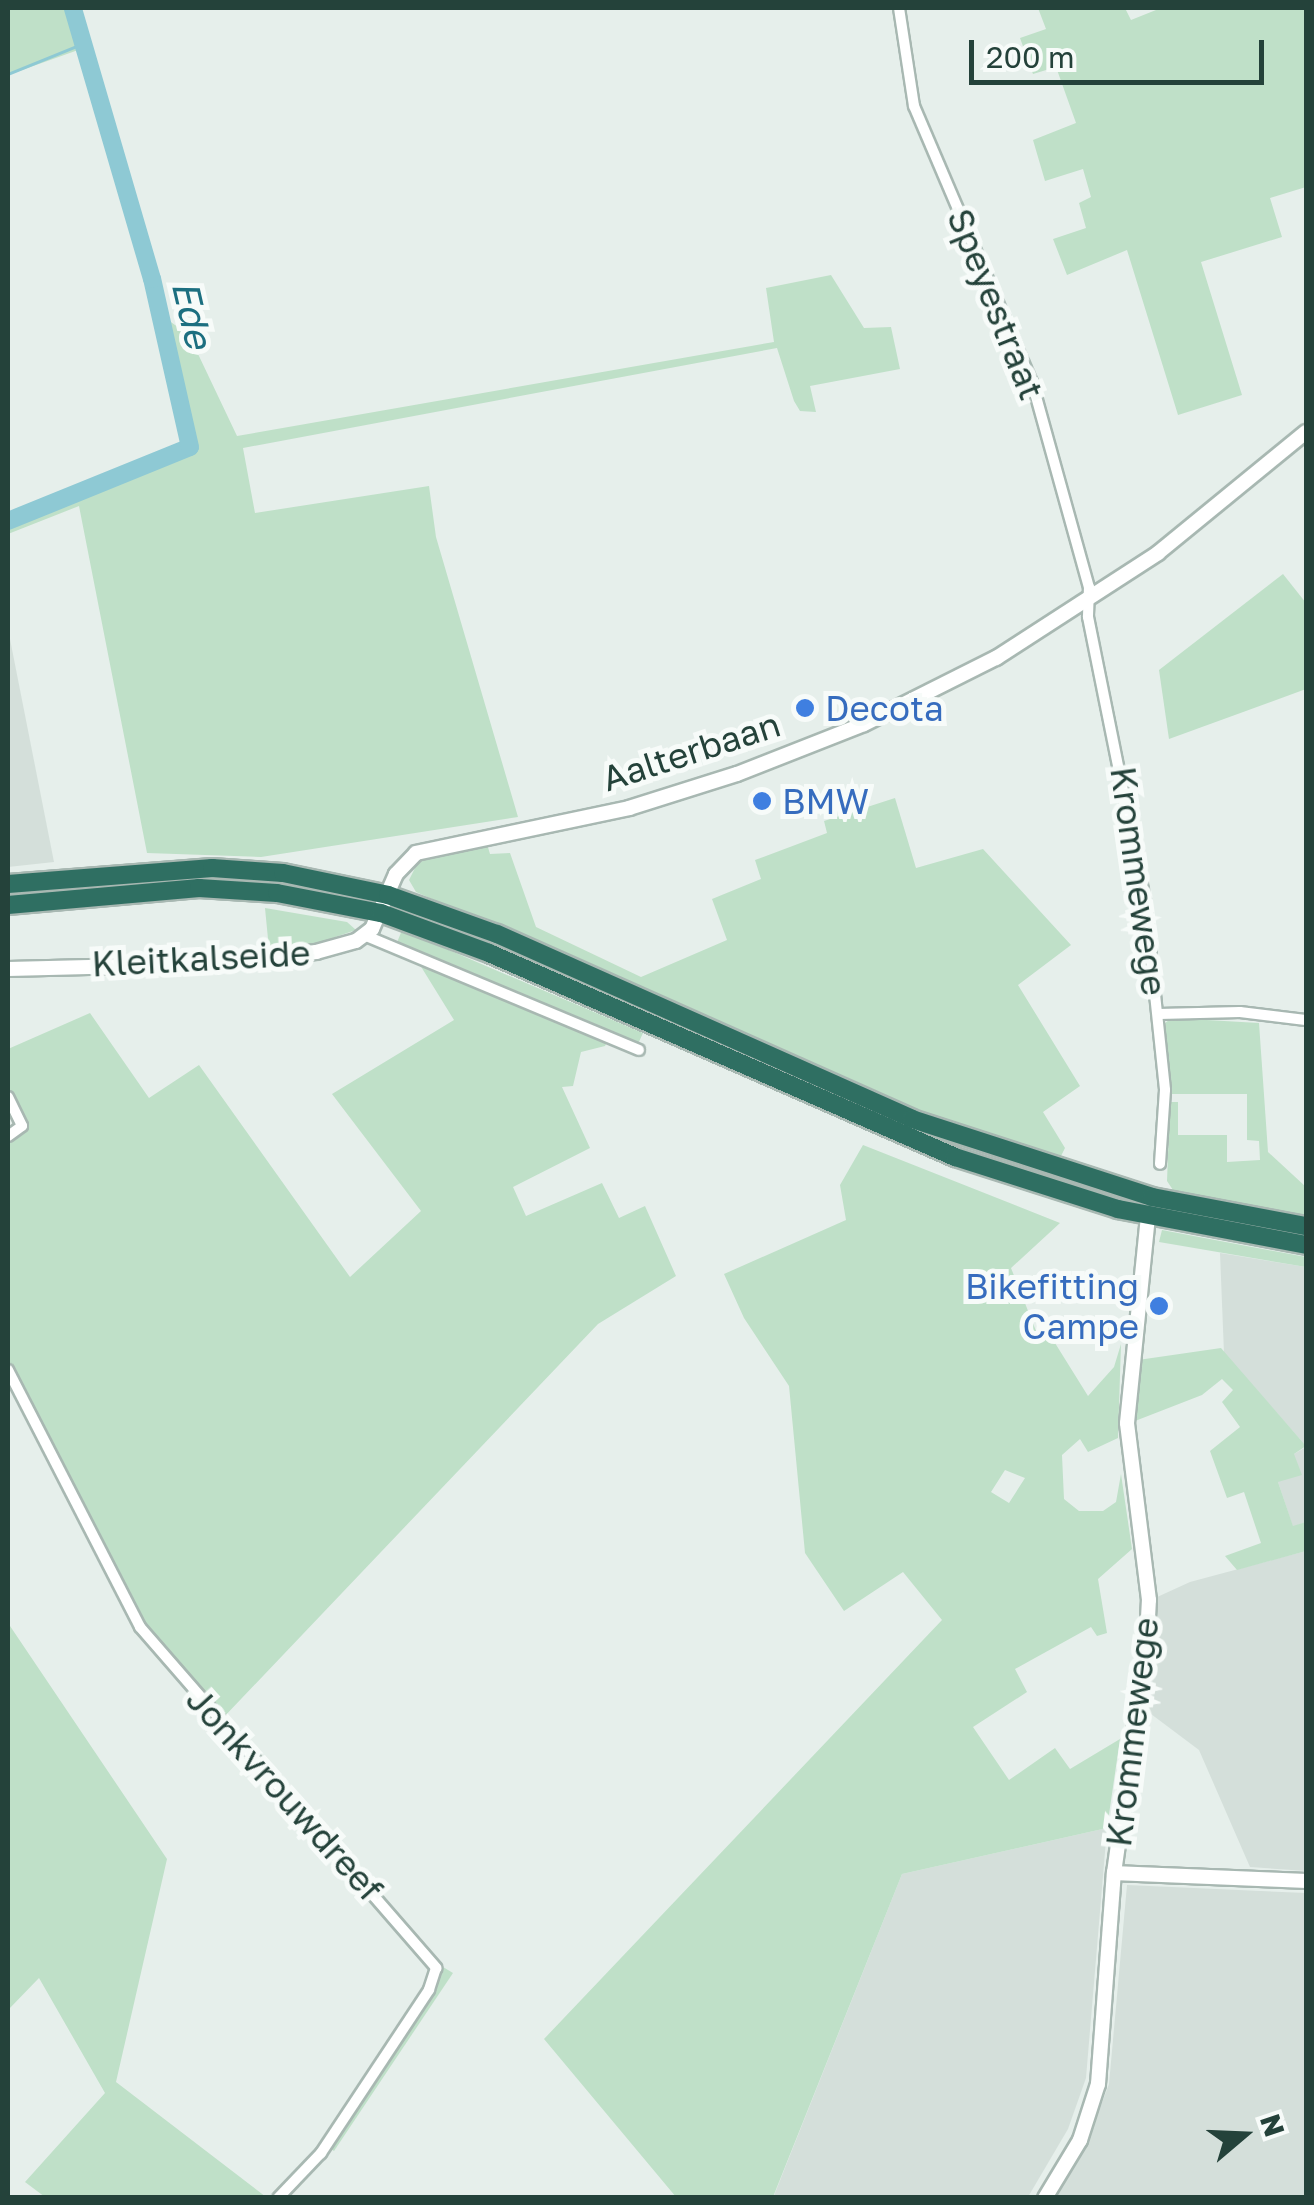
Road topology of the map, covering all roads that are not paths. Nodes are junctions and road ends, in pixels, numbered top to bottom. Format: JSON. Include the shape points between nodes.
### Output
{"nodes":[{"id":1,"x":899,"y":8,"type":"edge"},
{"id":2,"x":1306,"y":432,"type":"edge"},
{"id":3,"x":1088,"y":602,"type":"junction"},
{"id":4,"x":8,"y":884,"type":"edge"},
{"id":5,"x":388,"y":895,"type":"junction"},
{"id":6,"x":8,"y":905,"type":"edge"},
{"id":7,"x":380,"y":913,"type":"junction"},
{"id":8,"x":364,"y":935,"type":"junction"},
{"id":9,"x":8,"y":968,"type":"edge"},
{"id":10,"x":1159,"y":1014,"type":"junction"},
{"id":11,"x":1306,"y":1020,"type":"edge"},
{"id":12,"x":639,"y":1050,"type":"dead end"},
{"id":13,"x":8,"y":1097,"type":"edge"},
{"id":14,"x":8,"y":1136,"type":"edge"},
{"id":15,"x":1160,"y":1164,"type":"dead end"},
{"id":16,"x":1150,"y":1206,"type":"junction"},
{"id":17,"x":1306,"y":1226,"type":"edge"},
{"id":18,"x":1306,"y":1246,"type":"edge"},
{"id":19,"x":8,"y":1370,"type":"edge"},
{"id":20,"x":1114,"y":1872,"type":"junction"},
{"id":21,"x":1306,"y":1880,"type":"edge"},
{"id":22,"x":278,"y":2198,"type":"edge"},
{"id":23,"x":1045,"y":2198,"type":"edge"}],
"edges":[{"from":1,"to":3,"type":"street","name":"Speyestraat","via":[[914,106],[1032,382]]},
{"from":2,"to":3,"type":"street","name":"Aalterbaan"},
{"from":3,"to":5,"type":"street","name":"Aalterbaan","via":[[939,689],[796,752],[629,808],[416,853]]},
{"from":3,"to":10,"type":"street","name":"Krommewege","via":[[1131,810]]},
{"from":4,"to":5,"type":"highway","via":[[212,868],[283,873]]},
{"from":5,"to":7,"type":"street","name":"Aalterbaan"},
{"from":5,"to":16,"type":"highway","via":[[497,934],[912,1118]]},
{"from":6,"to":7,"type":"highway","via":[[234,888]]},
{"from":7,"to":8,"type":"street"},
{"from":7,"to":16,"type":"highway","via":[[489,953],[955,1157]]},
{"from":8,"to":9,"type":"street","name":"Kleitkalseide","via":[[316,952],[170,965]]},
{"from":8,"to":12,"type":"street"},
{"from":10,"to":11,"type":"street","via":[[1240,1012]]},
{"from":10,"to":15,"type":"street","name":"Krommewege","via":[[1165,1118]]},
{"from":13,"to":14,"type":"street","via":[[22,1126]]},
{"from":16,"to":17,"type":"highway"},
{"from":16,"to":18,"type":"highway"},
{"from":16,"to":20,"type":"street","name":"Krommewege","via":[[1138,1266],[1127,1423],[1149,1619]]},
{"from":19,"to":22,"type":"street","name":"Jonkvrouwdreef","via":[[140,1627],[436,1968],[429,1990],[321,2152]]},
{"from":20,"to":21,"type":"street"},
{"from":20,"to":23,"type":"street","name":"Krommewege","via":[[1098,2084],[1080,2140]]}]}
